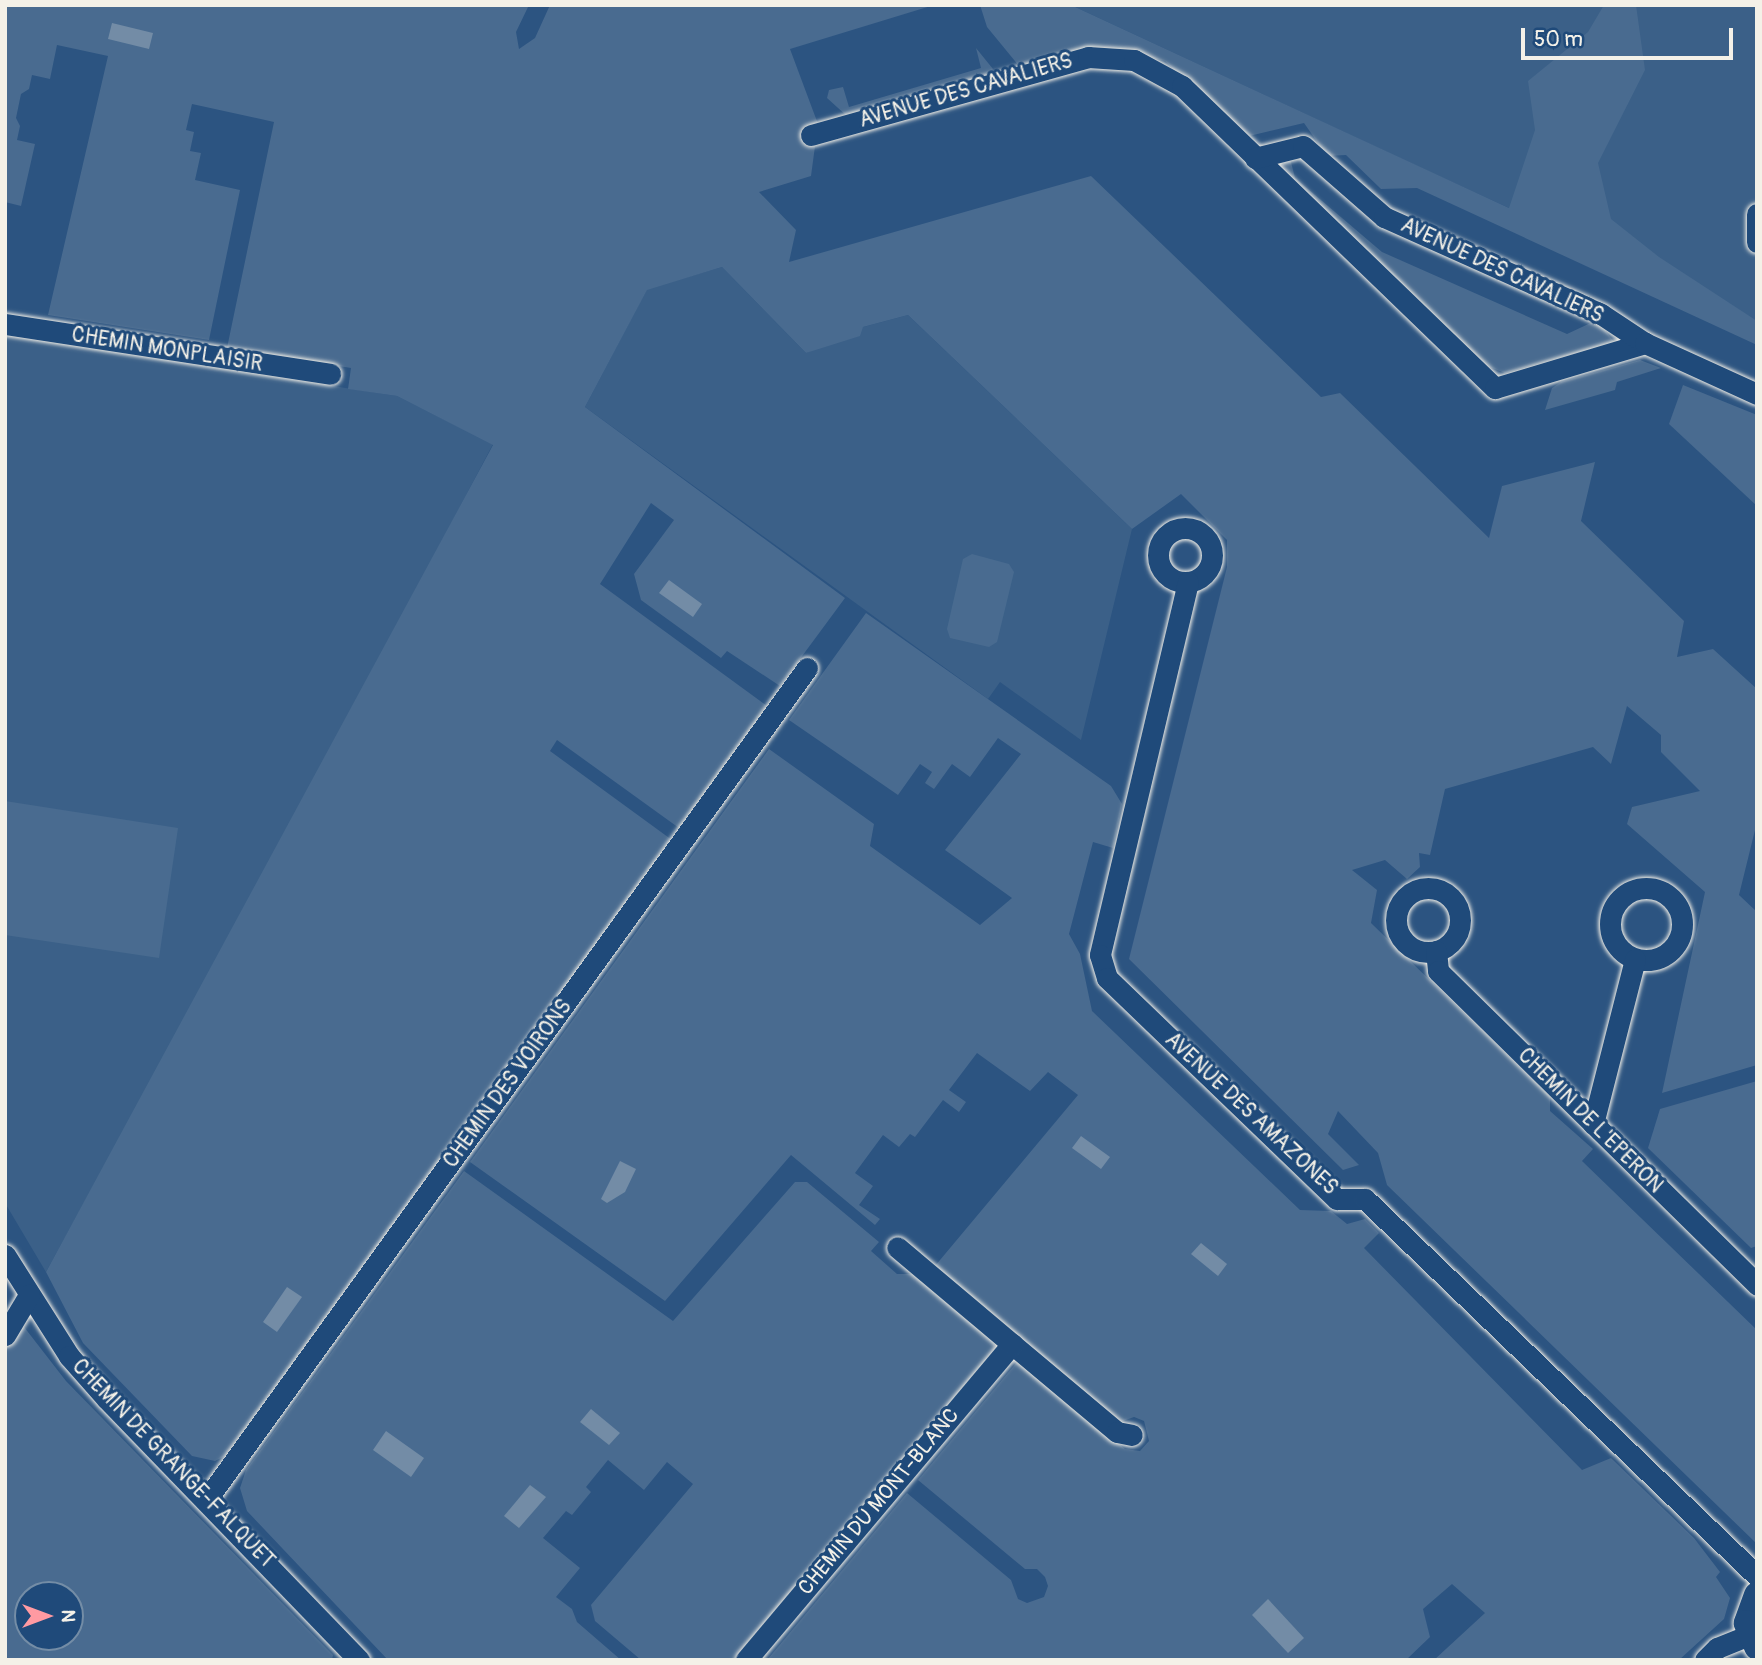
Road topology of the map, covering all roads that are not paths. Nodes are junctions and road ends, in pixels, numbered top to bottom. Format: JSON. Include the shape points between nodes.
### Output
{"nodes":[{"id":1,"x":811,"y":135,"type":"dead end"},
{"id":2,"x":1255,"y":158,"type":"junction"},
{"id":3,"x":1757,"y":214,"type":"edge"},
{"id":4,"x":1757,"y":242,"type":"edge"},
{"id":5,"x":5,"y":324,"type":"edge"},
{"id":6,"x":1645,"y":343,"type":"junction"},
{"id":7,"x":330,"y":374,"type":"dead end"},
{"id":8,"x":1757,"y":394,"type":"edge"},
{"id":9,"x":1188,"y":582,"type":"dead end"},
{"id":10,"x":807,"y":668,"type":"dead end"},
{"id":11,"x":1436,"y":951,"type":"dead end"},
{"id":12,"x":1635,"y":959,"type":"dead end"},
{"id":13,"x":1594,"y":1124,"type":"junction"},
{"id":14,"x":897,"y":1247,"type":"dead end"},
{"id":15,"x":5,"y":1255,"type":"edge"},
{"id":16,"x":1757,"y":1285,"type":"edge"},
{"id":17,"x":29,"y":1295,"type":"junction"},
{"id":18,"x":5,"y":1335,"type":"edge"},
{"id":19,"x":1012,"y":1345,"type":"junction"},
{"id":20,"x":1132,"y":1435,"type":"dead end"},
{"id":21,"x":207,"y":1499,"type":"junction"},
{"id":22,"x":1757,"y":1576,"type":"edge"},
{"id":23,"x":1757,"y":1595,"type":"edge"},
{"id":24,"x":1753,"y":1641,"type":"edge"},
{"id":25,"x":359,"y":1660,"type":"edge"},
{"id":26,"x":746,"y":1660,"type":"edge"},
{"id":27,"x":1705,"y":1660,"type":"edge"}],
"edges":[{"from":1,"to":2,"type":"street","name":"AVENUE DES CAVALIERS","via":[[1088,57],[1134,60],[1182,86]]},
{"from":2,"to":6,"type":"street","name":"AVENUE DES CAVALIERS","via":[[1303,146],[1384,217],[1601,314]]},
{"from":2,"to":6,"type":"street","name":"AVENUE DES CAVALIERS","via":[[1495,388]]},
{"from":3,"to":4,"type":"street"},
{"from":5,"to":7,"type":"street","name":"CHEMIN MONPLAISIR"},
{"from":6,"to":8,"type":"street","name":"AVENUE DES CAVALIERS"},
{"from":9,"to":22,"type":"street","name":"AVENUE DES AMAZONES","via":[[1100,955],[1107,978],[1337,1199],[1365,1199]]},
{"from":10,"to":21,"type":"street","name":"CHEMIN DES VOIRONS"},
{"from":11,"to":13,"type":"street","name":"CHEMIN DE L'EPERON","via":[[1438,971]]},
{"from":12,"to":13,"type":"street"},
{"from":13,"to":16,"type":"street","name":"CHEMIN DE L'EPERON"},
{"from":14,"to":19,"type":"street"},
{"from":15,"to":17,"type":"street","name":"CHEMIN DE GRANGE-FALQUET"},
{"from":17,"to":18,"type":"street"},
{"from":17,"to":21,"type":"street","name":"CHEMIN DE GRANGE-FALQUET","via":[[69,1356]]},
{"from":19,"to":20,"type":"street","via":[[1117,1432]]},
{"from":19,"to":26,"type":"street","name":"CHEMIN DU MONT-BLANC"},
{"from":21,"to":25,"type":"street","name":"CHEMIN DE GRANGE-FALQUET"},
{"from":23,"to":24,"type":"street","via":[[1748,1612]]},
{"from":24,"to":27,"type":"street","via":[[1717,1648]]}]}
